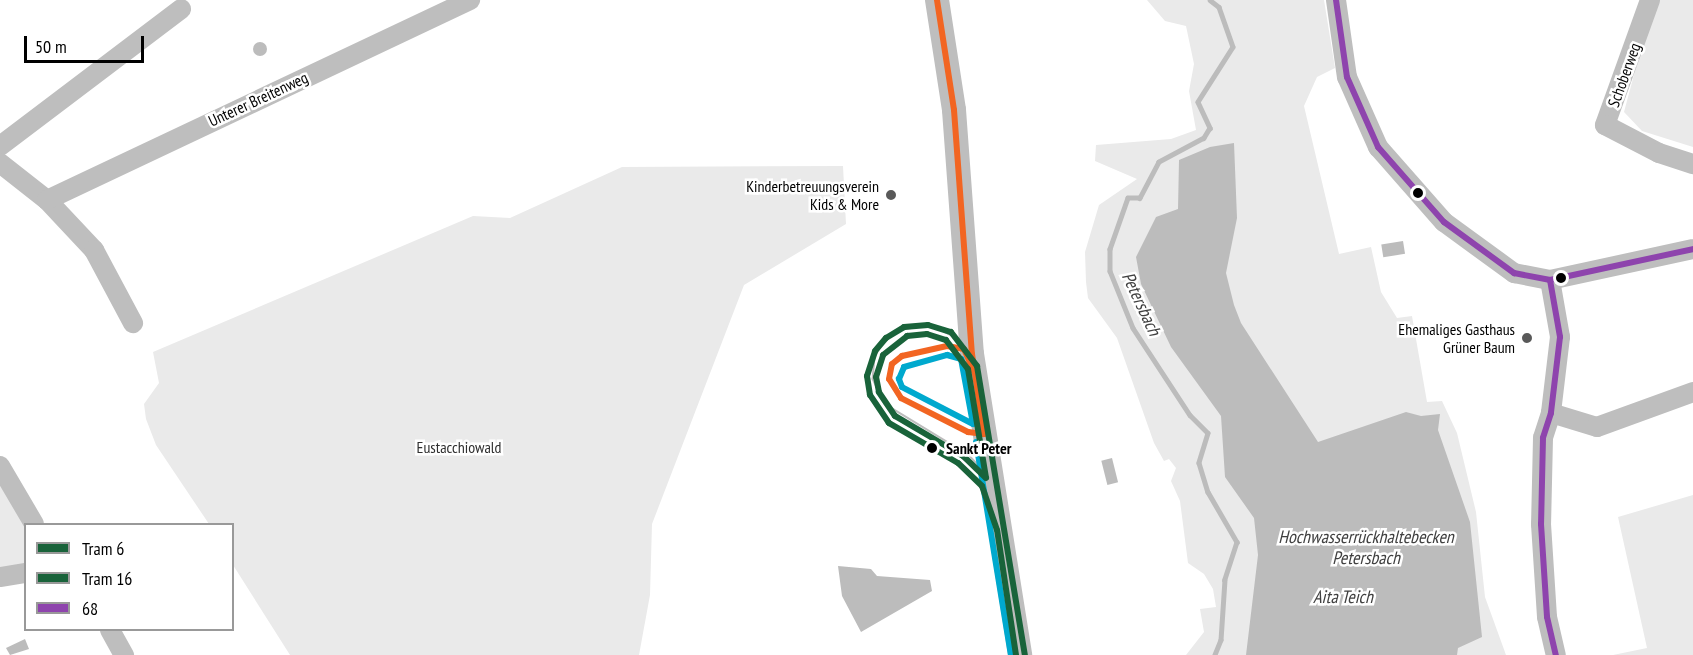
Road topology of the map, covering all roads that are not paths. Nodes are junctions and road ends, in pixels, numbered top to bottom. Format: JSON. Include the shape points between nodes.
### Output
{"nodes":[{"id":1,"x":470,"y":0,"type":"edge"},
{"id":2,"x":938,"y":0,"type":"edge"},
{"id":3,"x":1336,"y":0,"type":"edge"},
{"id":4,"x":1650,"y":0,"type":"edge"},
{"id":5,"x":181,"y":9,"type":"dead end"},
{"id":6,"x":0,"y":146,"type":"edge"},
{"id":7,"x":0,"y":163,"type":"edge"},
{"id":8,"x":1693,"y":164,"type":"edge"},
{"id":9,"x":47,"y":200,"type":"junction"},
{"id":10,"x":1693,"y":249,"type":"edge"},
{"id":11,"x":1550,"y":280,"type":"junction"},
{"id":12,"x":133,"y":323,"type":"dead end"},
{"id":13,"x":1693,"y":392,"type":"edge"},
{"id":14,"x":1551,"y":413,"type":"junction"},
{"id":15,"x":0,"y":466,"type":"edge"},
{"id":16,"x":33,"y":523,"type":"edge"},
{"id":17,"x":24,"y":573,"type":"edge"},
{"id":18,"x":0,"y":577,"type":"edge"},
{"id":19,"x":111,"y":631,"type":"edge"},
{"id":20,"x":124,"y":655,"type":"edge"},
{"id":21,"x":1020,"y":655,"type":"edge"},
{"id":22,"x":1556,"y":655,"type":"edge"}],
"edges":[{"from":1,"to":9,"type":"street","name":"Unterer Breitenweg"},
{"from":2,"to":21,"type":"street","via":[[954,110],[972,354]]},
{"from":3,"to":11,"type":"street","via":[[1347,77],[1378,147],[1444,222],[1514,273]]},
{"from":4,"to":8,"type":"street","name":"Schoberweg","via":[[1605,125],[1659,153]]},
{"from":5,"to":6,"type":"street"},
{"from":7,"to":9,"type":"street"},
{"from":9,"to":12,"type":"street","via":[[94,250]]},
{"from":10,"to":11,"type":"street"},
{"from":11,"to":14,"type":"street","via":[[1560,337]]},
{"from":13,"to":14,"type":"street","via":[[1597,427]]},
{"from":14,"to":22,"type":"street","via":[[1544,438],[1540,524],[1547,617]]},
{"from":15,"to":16,"type":"street"},
{"from":17,"to":18,"type":"street"},
{"from":19,"to":20,"type":"street"}]}
